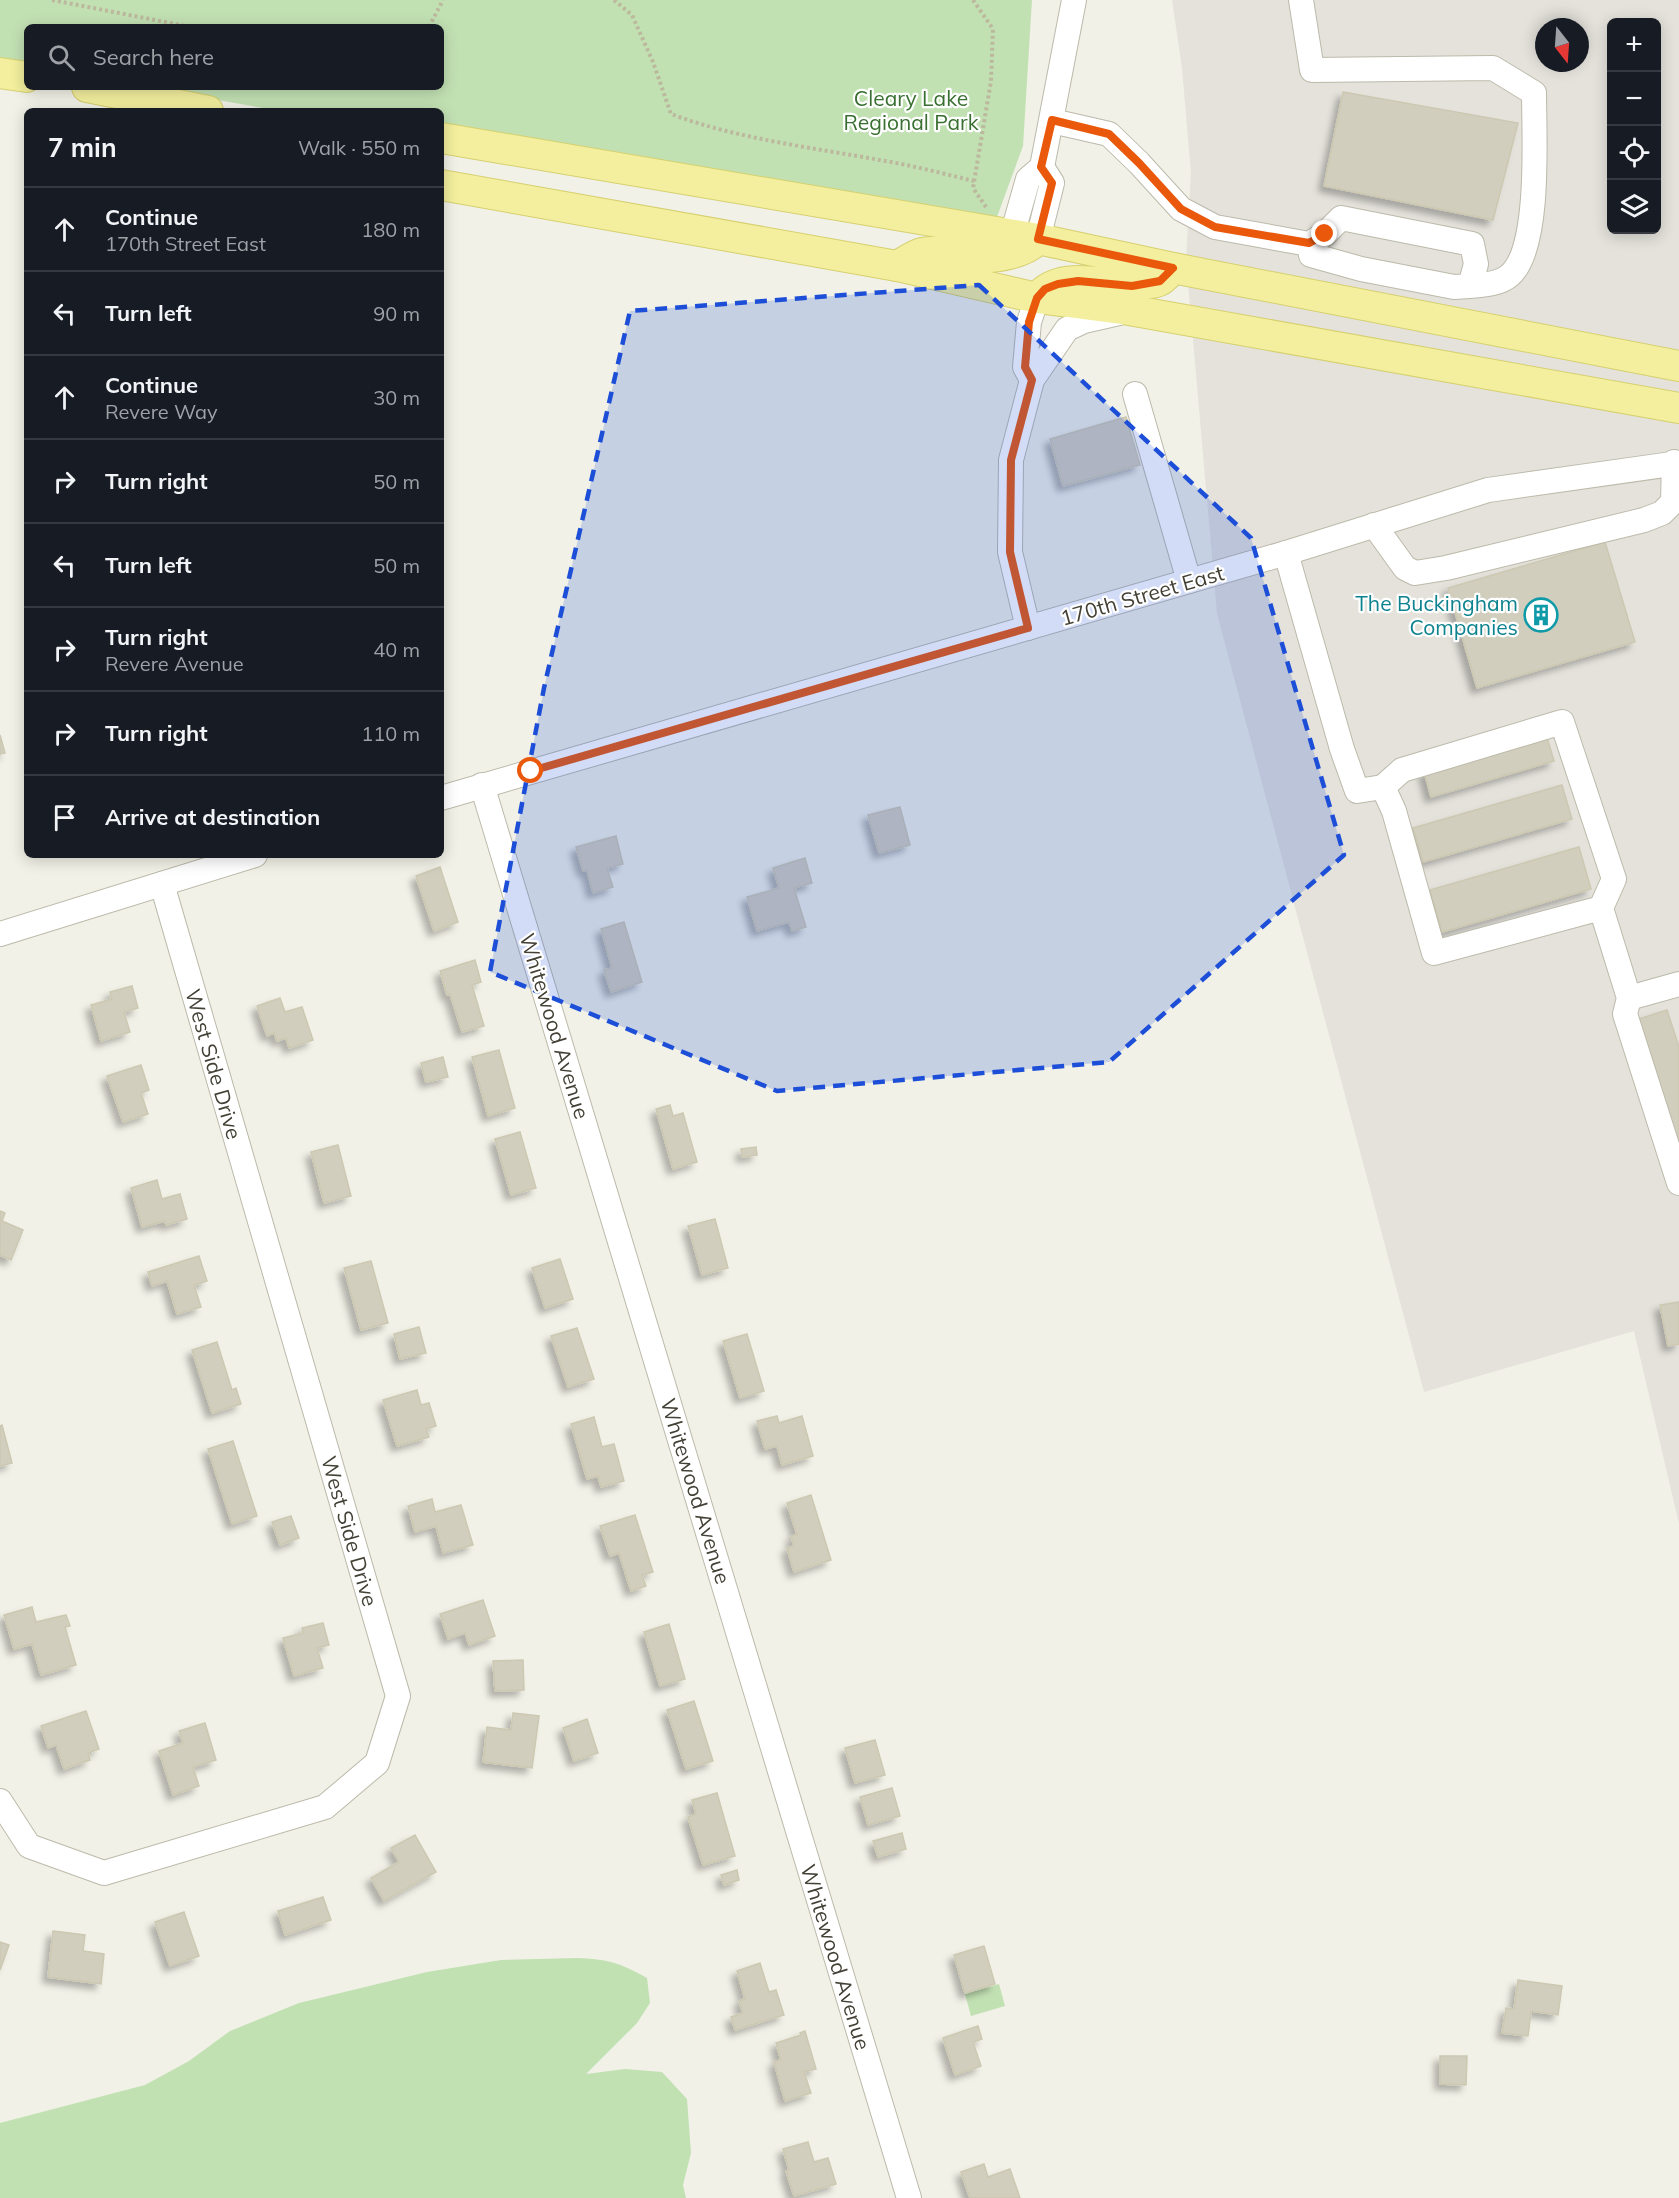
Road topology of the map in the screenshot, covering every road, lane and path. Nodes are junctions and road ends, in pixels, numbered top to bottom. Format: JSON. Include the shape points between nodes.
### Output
{"nodes":[{"id":1,"x":52,"y":0,"type":"edge"},
{"id":2,"x":443,"y":0,"type":"edge"},
{"id":3,"x":615,"y":0,"type":"edge"},
{"id":4,"x":973,"y":0,"type":"edge"},
{"id":5,"x":1074,"y":0,"type":"edge"},
{"id":6,"x":1301,"y":0,"type":"edge"},
{"id":7,"x":176,"y":24,"type":"edge"},
{"id":8,"x":431,"y":24,"type":"edge"},
{"id":9,"x":0,"y":72,"type":"edge"},
{"id":10,"x":24,"y":76,"type":"edge"},
{"id":11,"x":102,"y":90,"type":"edge"},
{"id":12,"x":193,"y":108,"type":"edge"},
{"id":13,"x":1052,"y":120,"type":"junction"},
{"id":14,"x":444,"y":139,"type":"edge"},
{"id":15,"x":974,"y":181,"type":"junction"},
{"id":16,"x":444,"y":186,"type":"edge"},
{"id":17,"x":986,"y":207,"type":"dead end"},
{"id":18,"x":1025,"y":237,"type":"junction"},
{"id":19,"x":1309,"y":243,"type":"junction"},
{"id":20,"x":897,"y":266,"type":"junction"},
{"id":21,"x":1173,"y":268,"type":"junction"},
{"id":22,"x":1470,"y":286,"type":"junction"},
{"id":23,"x":1037,"y":298,"type":"junction"},
{"id":24,"x":1129,"y":310,"type":"junction"},
{"id":25,"x":1679,"y":366,"type":"edge"},
{"id":26,"x":1032,"y":380,"type":"junction"},
{"id":27,"x":1135,"y":394,"type":"dead end"},
{"id":28,"x":1679,"y":408,"type":"edge"},
{"id":29,"x":1676,"y":463,"type":"edge"},
{"id":30,"x":1374,"y":525,"type":"junction"},
{"id":31,"x":1286,"y":553,"type":"junction"},
{"id":32,"x":1189,"y":581,"type":"junction"},
{"id":33,"x":1028,"y":628,"type":"junction"},
{"id":34,"x":482,"y":785,"type":"junction"},
{"id":35,"x":1383,"y":787,"type":"junction"},
{"id":36,"x":444,"y":797,"type":"edge"},
{"id":37,"x":245,"y":858,"type":"edge"},
{"id":38,"x":162,"y":884,"type":"junction"},
{"id":39,"x":1601,"y":908,"type":"junction"},
{"id":40,"x":0,"y":934,"type":"edge"},
{"id":41,"x":1679,"y":984,"type":"edge"},
{"id":42,"x":1629,"y":998,"type":"junction"},
{"id":43,"x":1679,"y":1183,"type":"edge"},
{"id":44,"x":0,"y":1801,"type":"edge"},
{"id":45,"x":909,"y":2198,"type":"edge"}],
"edges":[{"from":1,"to":7,"type":"path"},
{"from":2,"to":8,"type":"path"},
{"from":3,"to":15,"type":"path","via":[[632,15],[671,114],[793,145]]},
{"from":4,"to":15,"type":"path","via":[[993,29],[991,81]]},
{"from":5,"to":13,"type":"street"},
{"from":6,"to":22,"type":"street","via":[[1312,70],[1493,68],[1534,93],[1533,207],[1524,252],[1510,275],[1493,283]]},
{"from":9,"to":10,"type":"main road"},
{"from":11,"to":12,"type":"main road"},
{"from":13,"to":18,"type":"street","via":[[1041,167],[1052,183]]},
{"from":13,"to":19,"type":"street","via":[[1109,134],[1181,209],[1215,227]]},
{"from":14,"to":18,"type":"main road"},
{"from":15,"to":17,"type":"path","via":[[973,188]]},
{"from":16,"to":20,"type":"main road"},
{"from":18,"to":20,"type":"main road","via":[[1029,247],[1013,252],[982,257],[921,253]]},
{"from":18,"to":21,"type":"main road"},
{"from":19,"to":22,"type":"street","via":[[1311,255],[1454,287]]},
{"from":19,"to":22,"type":"street","via":[[1341,218],[1472,244],[1476,264]]},
{"from":20,"to":23,"type":"main road"},
{"from":21,"to":23,"type":"main road","via":[[1160,281],[1132,286],[1068,282],[1045,289]]},
{"from":21,"to":25,"type":"main road"},
{"from":23,"to":24,"type":"main road"},
{"from":23,"to":26,"type":"street","via":[[1029,322],[1025,367]]},
{"from":24,"to":26,"type":"street","via":[[1067,329]]},
{"from":24,"to":28,"type":"main road"},
{"from":26,"to":33,"type":"street","via":[[1011,460],[1010,552]]},
{"from":27,"to":32,"type":"street"},
{"from":29,"to":30,"type":"street","name":"170th Street East","via":[[1488,490]]},
{"from":29,"to":30,"type":"street","via":[[1673,502],[1662,513],[1446,568],[1414,573],[1405,568]]},
{"from":30,"to":31,"type":"street","name":"170th Street East"},
{"from":31,"to":32,"type":"street","name":"170th Street East"},
{"from":31,"to":35,"type":"street","via":[[1357,791]]},
{"from":32,"to":33,"type":"street","name":"170th Street East"},
{"from":33,"to":34,"type":"street","name":"170th Street East"},
{"from":34,"to":36,"type":"street","name":"170th Street East"},
{"from":34,"to":45,"type":"street","name":"Whitewood Avenue"},
{"from":35,"to":39,"type":"street","via":[[1394,811],[1434,953]]},
{"from":35,"to":39,"type":"street","via":[[1402,770],[1562,722],[1614,879]]},
{"from":37,"to":38,"type":"street"},
{"from":38,"to":40,"type":"street"},
{"from":38,"to":44,"type":"street","name":"West Side Drive","via":[[398,1696],[377,1763],[326,1807],[104,1873],[30,1846]]},
{"from":39,"to":42,"type":"street"},
{"from":41,"to":42,"type":"street"},
{"from":42,"to":43,"type":"street","via":[[1625,1014]]}]}
